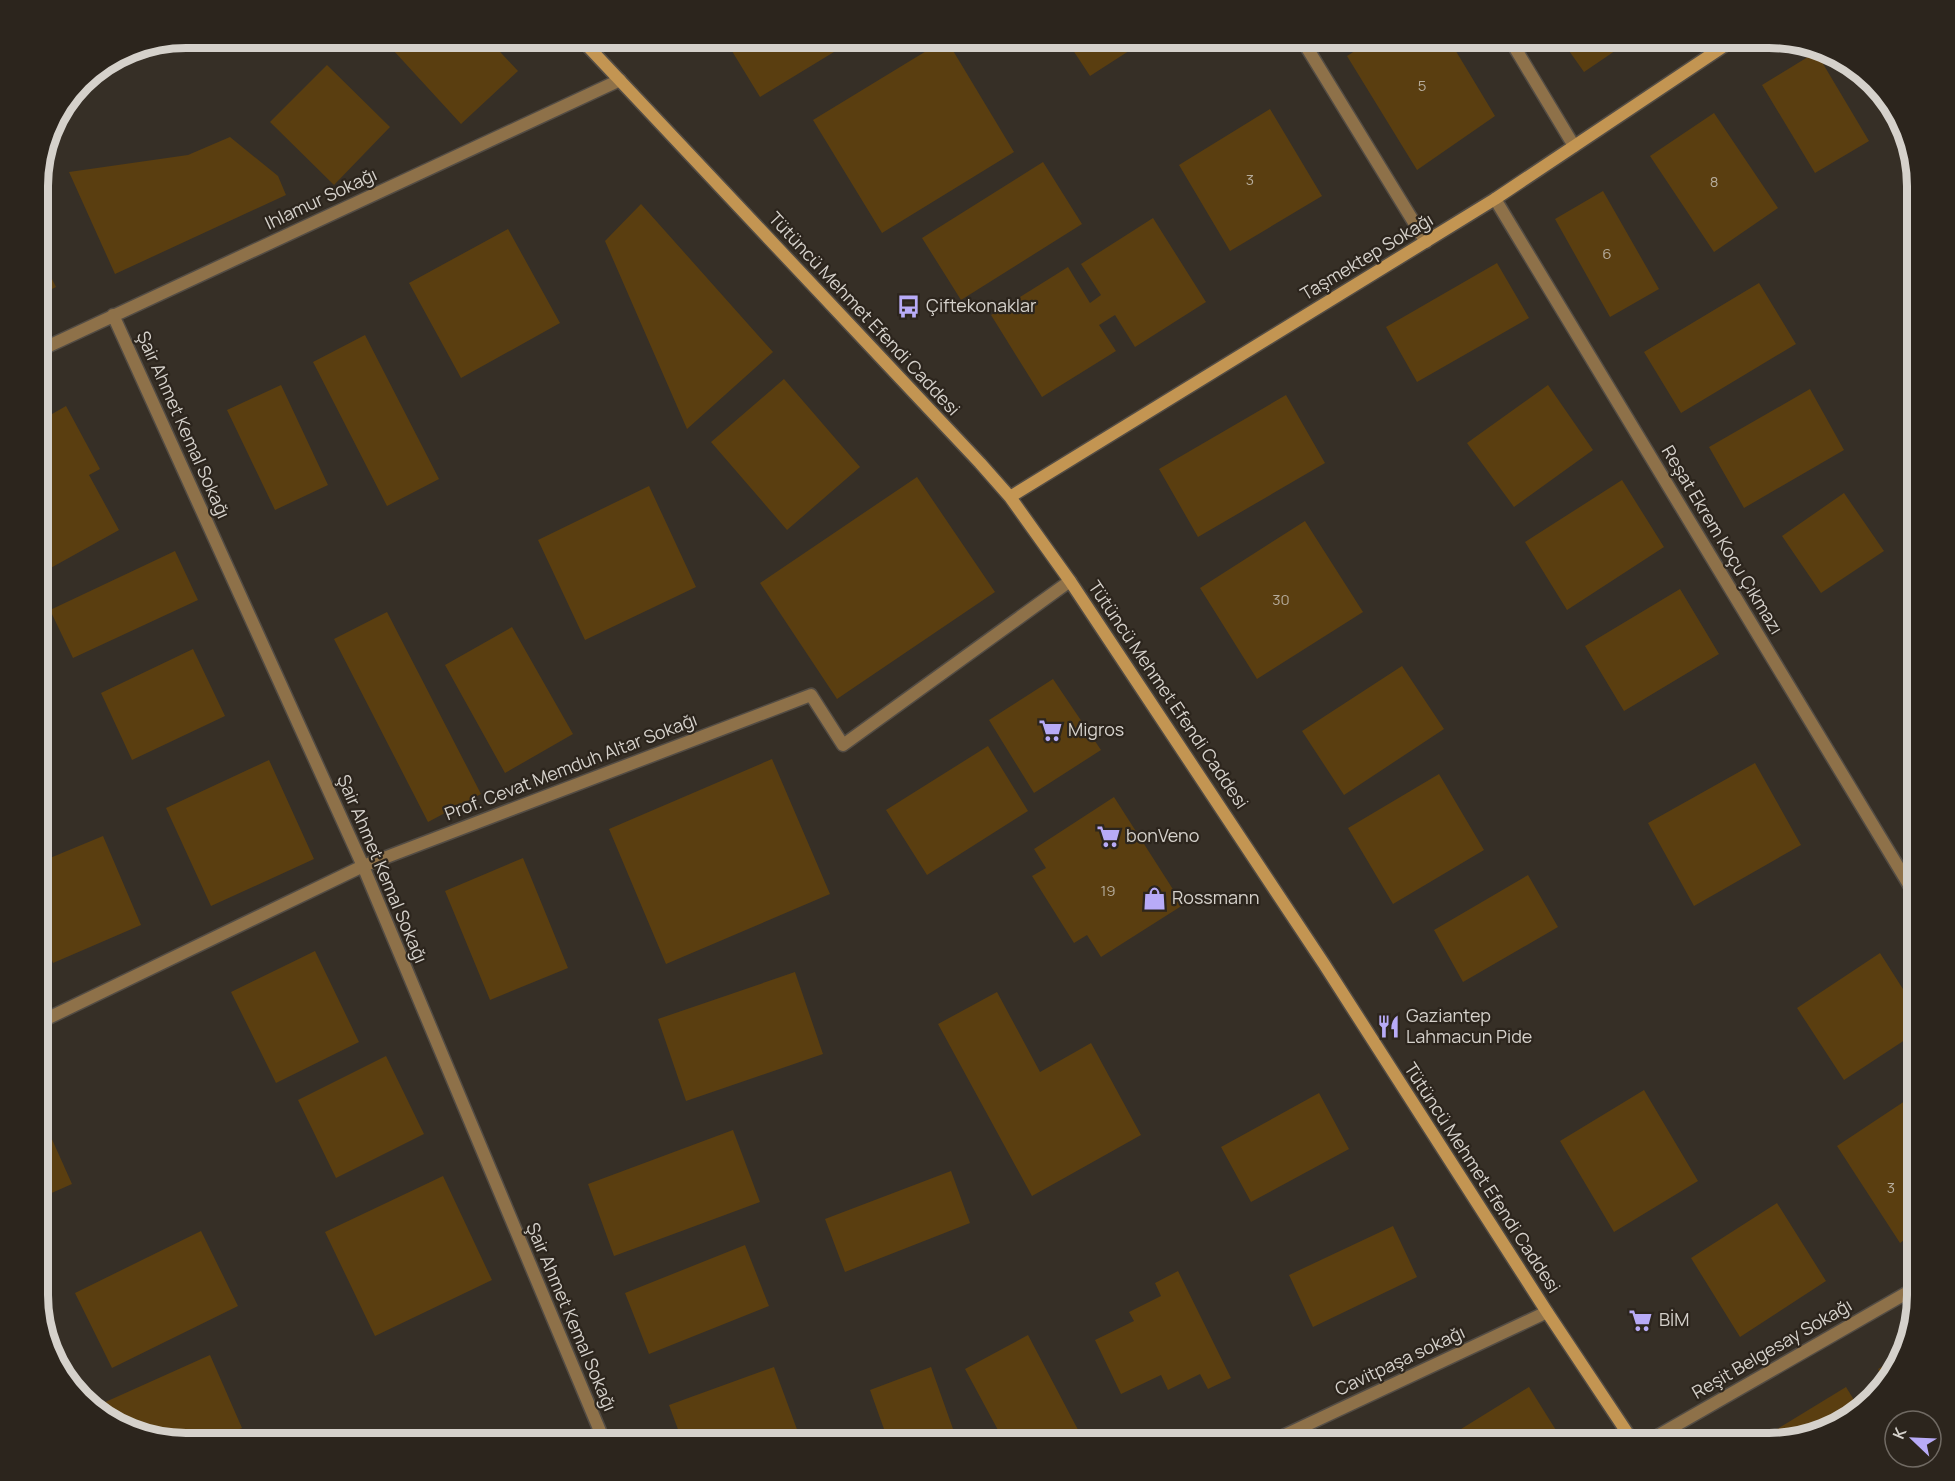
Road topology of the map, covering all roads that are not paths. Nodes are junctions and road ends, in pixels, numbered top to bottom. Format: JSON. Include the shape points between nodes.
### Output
{"nodes":[{"id":1,"x":590,"y":48,"type":"edge"},
{"id":2,"x":1307,"y":48,"type":"edge"},
{"id":3,"x":1515,"y":48,"type":"edge"},
{"id":4,"x":1721,"y":48,"type":"edge"},
{"id":5,"x":620,"y":80,"type":"junction"},
{"id":6,"x":1574,"y":146,"type":"junction"},
{"id":7,"x":1495,"y":200,"type":"junction"},
{"id":8,"x":1426,"y":242,"type":"junction"},
{"id":9,"x":113,"y":315,"type":"junction"},
{"id":10,"x":48,"y":346,"type":"edge"},
{"id":11,"x":1010,"y":497,"type":"junction"},
{"id":12,"x":1070,"y":581,"type":"junction"},
{"id":13,"x":363,"y":866,"type":"junction"},
{"id":14,"x":1907,"y":881,"type":"edge"},
{"id":15,"x":48,"y":1018,"type":"edge"},
{"id":16,"x":1907,"y":1293,"type":"edge"},
{"id":17,"x":1547,"y":1312,"type":"junction"},
{"id":18,"x":601,"y":1433,"type":"edge"},
{"id":19,"x":1289,"y":1433,"type":"edge"},
{"id":20,"x":1627,"y":1433,"type":"edge"},
{"id":21,"x":1662,"y":1433,"type":"edge"}],
"edges":[{"from":1,"to":5,"type":"main road","name":"Tütüncü Mehmet Efendi Caddesi"},
{"from":2,"to":8,"type":"street"},
{"from":3,"to":6,"type":"street"},
{"from":4,"to":6,"type":"main road","name":"Taşmektep Sokağı"},
{"from":5,"to":9,"type":"street","name":"Ihlamur Sokağı"},
{"from":5,"to":11,"type":"main road","name":"Tütüncü Mehmet Efendi Caddesi"},
{"from":6,"to":7,"type":"main road","name":"Taşmektep Sokağı"},
{"from":7,"to":8,"type":"main road","name":"Taşmektep Sokağı"},
{"from":7,"to":14,"type":"street","name":"Reşat Ekrem Koçu Çıkmazı"},
{"from":8,"to":11,"type":"main road","name":"Taşmektep Sokağı"},
{"from":9,"to":10,"type":"street","name":"Ihlamur Sokağı"},
{"from":9,"to":13,"type":"street","name":"Şair Ahmet Kemal Sokağı"},
{"from":11,"to":12,"type":"main road","name":"Tütüncü Mehmet Efendi Caddesi"},
{"from":12,"to":13,"type":"street","name":"Prof. Cevat Memduh Altar Sokağı","via":[[843,745],[811,694]]},
{"from":12,"to":17,"type":"main road","name":"Tütüncü Mehmet Efendi Caddesi","via":[[1318,954]]},
{"from":13,"to":15,"type":"street","name":"Prof. Cevat Memduh Altar Sokağı"},
{"from":13,"to":18,"type":"street","name":"Şair Ahmet Kemal Sokağı"},
{"from":16,"to":21,"type":"street","name":"Reşit Belgesay Sokağı"},
{"from":17,"to":19,"type":"street","name":"Cavitpaşa sokağı"},
{"from":17,"to":20,"type":"main road","name":"Tütüncü Mehmet Efendi Caddesi"}]}
